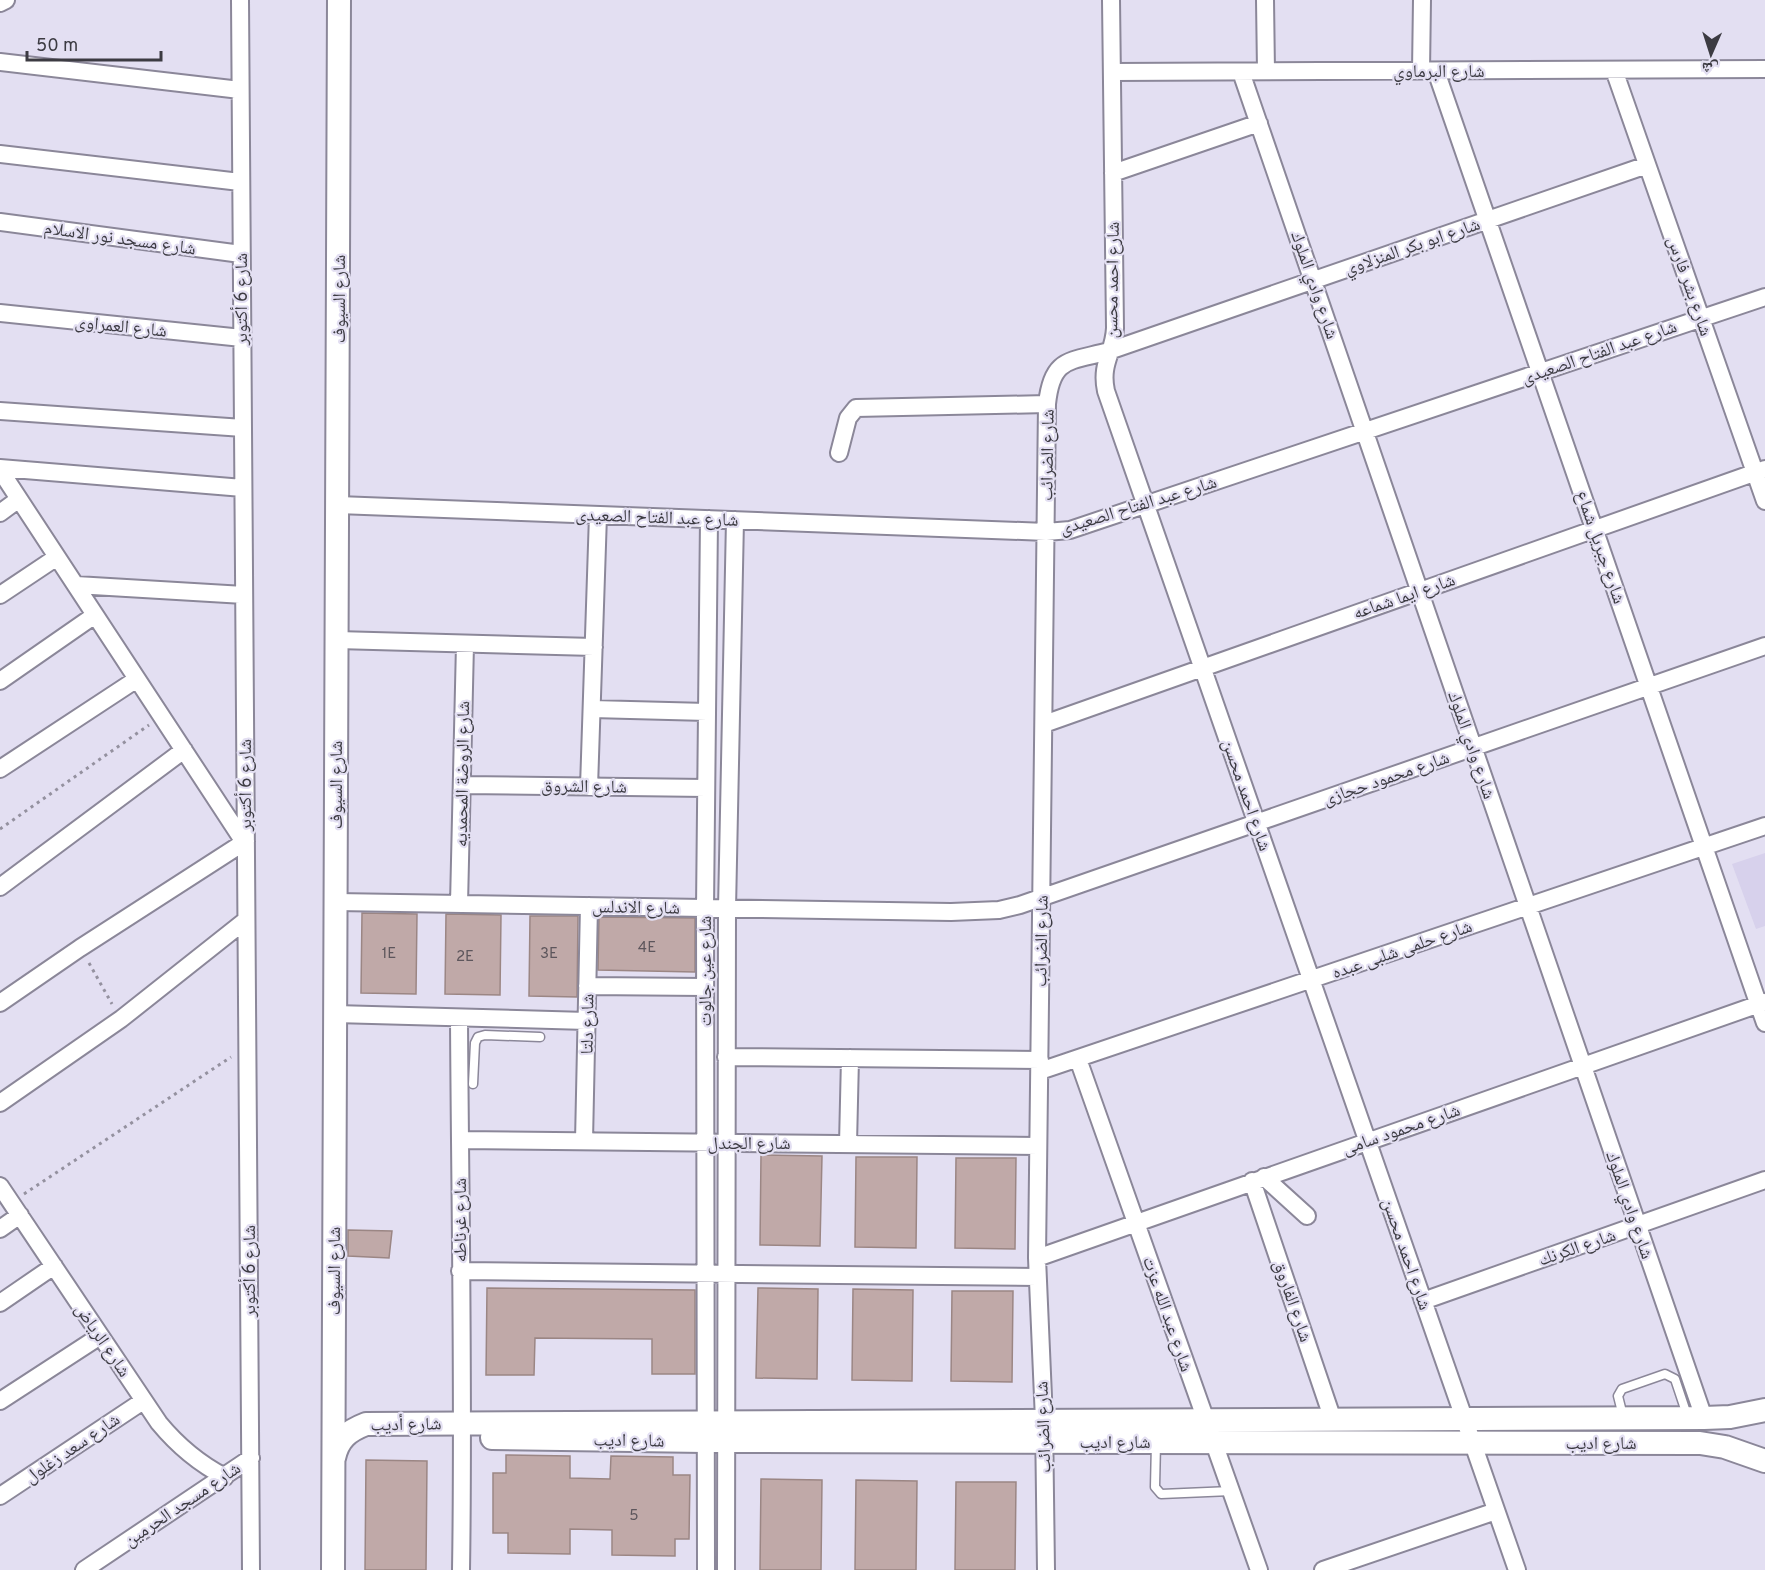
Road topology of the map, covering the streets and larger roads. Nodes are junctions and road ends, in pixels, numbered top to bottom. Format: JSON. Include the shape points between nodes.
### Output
{"nodes":[{"id":1,"x":6,"y":0,"type":"edge"},
{"id":2,"x":240,"y":0,"type":"edge"},
{"id":3,"x":339,"y":0,"type":"edge"},
{"id":4,"x":1111,"y":0,"type":"edge"},
{"id":5,"x":1265,"y":0,"type":"edge"},
{"id":6,"x":1422,"y":0,"type":"edge"},
{"id":7,"x":0,"y":3,"type":"edge"},
{"id":8,"x":0,"y":62,"type":"edge"},
{"id":9,"x":1765,"y":69,"type":"edge"},
{"id":10,"x":1614,"y":70,"type":"junction"},
{"id":11,"x":1266,"y":71,"type":"junction"},
{"id":12,"x":1429,"y":71,"type":"junction"},
{"id":13,"x":1113,"y":72,"type":"junction"},
{"id":14,"x":1241,"y":72,"type":"junction"},
{"id":15,"x":240,"y":90,"type":"junction"},
{"id":16,"x":1259,"y":123,"type":"junction"},
{"id":17,"x":0,"y":154,"type":"edge"},
{"id":18,"x":1647,"y":165,"type":"junction"},
{"id":19,"x":1113,"y":173,"type":"junction"},
{"id":20,"x":240,"y":182,"type":"junction"},
{"id":21,"x":1488,"y":220,"type":"junction"},
{"id":22,"x":0,"y":222,"type":"edge"},
{"id":23,"x":241,"y":254,"type":"junction"},
{"id":24,"x":1313,"y":280,"type":"junction"},
{"id":25,"x":1765,"y":297,"type":"edge"},
{"id":26,"x":0,"y":313,"type":"edge"},
{"id":27,"x":1701,"y":318,"type":"junction"},
{"id":28,"x":242,"y":338,"type":"junction"},
{"id":29,"x":1109,"y":351,"type":"junction"},
{"id":30,"x":1540,"y":372,"type":"junction"},
{"id":31,"x":1047,"y":404,"type":"junction"},
{"id":32,"x":0,"y":411,"type":"edge"},
{"id":33,"x":243,"y":428,"type":"junction"},
{"id":34,"x":1365,"y":431,"type":"junction"},
{"id":35,"x":839,"y":453,"type":"dead end"},
{"id":36,"x":0,"y":469,"type":"edge"},
{"id":37,"x":1760,"y":471,"type":"edge"},
{"id":38,"x":243,"y":488,"type":"junction"},
{"id":39,"x":19,"y":500,"type":"junction"},
{"id":40,"x":1765,"y":501,"type":"edge"},
{"id":41,"x":338,"y":505,"type":"junction"},
{"id":42,"x":1146,"y":505,"type":"junction"},
{"id":43,"x":0,"y":513,"type":"edge"},
{"id":44,"x":598,"y":515,"type":"junction"},
{"id":45,"x":709,"y":519,"type":"junction"},
{"id":46,"x":735,"y":520,"type":"junction"},
{"id":47,"x":1594,"y":529,"type":"junction"},
{"id":48,"x":1046,"y":532,"type":"junction"},
{"id":49,"x":57,"y":557,"type":"junction"},
{"id":50,"x":76,"y":585,"type":"junction"},
{"id":51,"x":1420,"y":591,"type":"junction"},
{"id":52,"x":244,"y":595,"type":"junction"},
{"id":53,"x":0,"y":596,"type":"edge"},
{"id":54,"x":95,"y":615,"type":"junction"},
{"id":55,"x":337,"y":640,"type":"junction"},
{"id":56,"x":465,"y":644,"type":"junction"},
{"id":57,"x":1765,"y":646,"type":"edge"},
{"id":58,"x":594,"y":647,"type":"junction"},
{"id":59,"x":1202,"y":668,"type":"junction"},
{"id":60,"x":137,"y":678,"type":"junction"},
{"id":61,"x":0,"y":681,"type":"edge"},
{"id":62,"x":1649,"y":687,"type":"junction"},
{"id":63,"x":592,"y":709,"type":"junction"},
{"id":64,"x":707,"y":712,"type":"junction"},
{"id":65,"x":1044,"y":724,"type":"junction"},
{"id":66,"x":1473,"y":748,"type":"junction"},
{"id":67,"x":184,"y":750,"type":"junction"},
{"id":68,"x":0,"y":769,"type":"edge"},
{"id":69,"x":462,"y":785,"type":"junction"},
{"id":70,"x":590,"y":787,"type":"junction"},
{"id":71,"x":706,"y":788,"type":"junction"},
{"id":72,"x":1257,"y":823,"type":"junction"},
{"id":73,"x":1765,"y":826,"type":"edge"},
{"id":74,"x":245,"y":841,"type":"junction"},
{"id":75,"x":1704,"y":847,"type":"junction"},
{"id":76,"x":0,"y":887,"type":"edge"},
{"id":77,"x":1042,"y":898,"type":"junction"},
{"id":78,"x":336,"y":903,"type":"junction"},
{"id":79,"x":459,"y":904,"type":"junction"},
{"id":80,"x":589,"y":906,"type":"junction"},
{"id":81,"x":1528,"y":907,"type":"junction"},
{"id":82,"x":705,"y":908,"type":"junction"},
{"id":83,"x":727,"y":909,"type":"junction"},
{"id":84,"x":246,"y":920,"type":"junction"},
{"id":85,"x":1311,"y":980,"type":"junction"},
{"id":86,"x":587,"y":986,"type":"junction"},
{"id":87,"x":705,"y":987,"type":"junction"},
{"id":88,"x":0,"y":1003,"type":"edge"},
{"id":89,"x":1762,"y":1003,"type":"edge"},
{"id":90,"x":335,"y":1014,"type":"junction"},
{"id":91,"x":459,"y":1017,"type":"junction"},
{"id":92,"x":587,"y":1021,"type":"junction"},
{"id":93,"x":1765,"y":1023,"type":"edge"},
{"id":94,"x":726,"y":1057,"type":"junction"},
{"id":95,"x":850,"y":1058,"type":"junction"},
{"id":96,"x":1078,"y":1059,"type":"junction"},
{"id":97,"x":1040,"y":1066,"type":"junction"},
{"id":98,"x":1583,"y":1066,"type":"junction"},
{"id":99,"x":0,"y":1103,"type":"edge"},
{"id":100,"x":460,"y":1140,"type":"junction"},
{"id":101,"x":584,"y":1141,"type":"junction"},
{"id":102,"x":1367,"y":1141,"type":"junction"},
{"id":103,"x":726,"y":1142,"type":"junction"},
{"id":104,"x":705,"y":1143,"type":"junction"},
{"id":105,"x":849,"y":1144,"type":"junction"},
{"id":106,"x":1038,"y":1146,"type":"junction"},
{"id":107,"x":1258,"y":1179,"type":"junction"},
{"id":108,"x":1765,"y":1180,"type":"edge"},
{"id":109,"x":0,"y":1186,"type":"edge"},
{"id":110,"x":16,"y":1209,"type":"junction"},
{"id":111,"x":1307,"y":1216,"type":"dead end"},
{"id":112,"x":1136,"y":1222,"type":"junction"},
{"id":113,"x":1638,"y":1225,"type":"junction"},
{"id":114,"x":0,"y":1229,"type":"edge"},
{"id":115,"x":1037,"y":1258,"type":"junction"},
{"id":116,"x":54,"y":1266,"type":"junction"},
{"id":117,"x":460,"y":1271,"type":"junction"},
{"id":118,"x":705,"y":1274,"type":"junction"},
{"id":119,"x":726,"y":1274,"type":"junction"},
{"id":120,"x":1037,"y":1277,"type":"junction"},
{"id":121,"x":1423,"y":1301,"type":"junction"},
{"id":122,"x":0,"y":1303,"type":"edge"},
{"id":123,"x":100,"y":1336,"type":"junction"},
{"id":124,"x":0,"y":1401,"type":"edge"},
{"id":125,"x":143,"y":1401,"type":"junction"},
{"id":126,"x":1765,"y":1410,"type":"edge"},
{"id":127,"x":1696,"y":1418,"type":"junction"},
{"id":128,"x":1464,"y":1419,"type":"junction"},
{"id":129,"x":1206,"y":1420,"type":"junction"},
{"id":130,"x":1333,"y":1420,"type":"junction"},
{"id":131,"x":463,"y":1431,"type":"junction"},
{"id":132,"x":715,"y":1431,"type":"junction"},
{"id":133,"x":1044,"y":1431,"type":"junction"},
{"id":134,"x":1214,"y":1442,"type":"junction"},
{"id":135,"x":1472,"y":1443,"type":"junction"},
{"id":136,"x":251,"y":1458,"type":"junction"},
{"id":137,"x":333,"y":1461,"type":"junction"},
{"id":138,"x":1765,"y":1461,"type":"edge"},
{"id":139,"x":225,"y":1477,"type":"junction"},
{"id":140,"x":0,"y":1496,"type":"edge"},
{"id":141,"x":1496,"y":1511,"type":"junction"},
{"id":142,"x":84,"y":1570,"type":"edge"},
{"id":143,"x":251,"y":1570,"type":"edge"},
{"id":144,"x":333,"y":1570,"type":"edge"},
{"id":145,"x":461,"y":1570,"type":"edge"},
{"id":146,"x":706,"y":1570,"type":"edge"},
{"id":147,"x":726,"y":1570,"type":"edge"},
{"id":148,"x":1046,"y":1570,"type":"edge"},
{"id":149,"x":1259,"y":1570,"type":"edge"},
{"id":150,"x":1323,"y":1570,"type":"edge"},
{"id":151,"x":1517,"y":1570,"type":"edge"}],
"edges":[{"from":1,"to":7,"type":"street"},
{"from":2,"to":15,"type":"street","name":"شارع 6 أكتوبر"},
{"from":3,"to":41,"type":"main road","name":"شارع السيوف"},
{"from":4,"to":13,"type":"street","name":"شارع احمد محسن"},
{"from":5,"to":11,"type":"street"},
{"from":6,"to":12,"type":"street"},
{"from":8,"to":15,"type":"street"},
{"from":9,"to":10,"type":"street","name":"شارع البرماوي"},
{"from":10,"to":12,"type":"street","name":"شارع البرماوي"},
{"from":10,"to":18,"type":"street","name":"شارع بشر فارس"},
{"from":11,"to":12,"type":"street","name":"شارع البرماوي"},
{"from":11,"to":14,"type":"street","name":"شارع البرماوي"},
{"from":12,"to":21,"type":"street","name":"شارع جبريل شماع"},
{"from":13,"to":14,"type":"street","name":"شارع البرماوي"},
{"from":13,"to":19,"type":"street","name":"شارع احمد محسن"},
{"from":14,"to":16,"type":"street","name":"شارع وادي الملوك"},
{"from":15,"to":20,"type":"street","name":"شارع 6 أكتوبر"},
{"from":16,"to":19,"type":"street"},
{"from":16,"to":24,"type":"street","name":"شارع وادي الملوك"},
{"from":17,"to":20,"type":"street"},
{"from":18,"to":21,"type":"street","name":"شارع ابو بكر المنزلاوي"},
{"from":18,"to":27,"type":"street","name":"شارع بشر فارس"},
{"from":19,"to":29,"type":"street","name":"شارع احمد محسن","via":[[1115,328]]},
{"from":20,"to":23,"type":"street","name":"شارع 6 أكتوبر"},
{"from":21,"to":24,"type":"street","name":"شارع ابو بكر المنزلاوي"},
{"from":21,"to":30,"type":"street","name":"شارع جبريل شماع"},
{"from":22,"to":23,"type":"street","name":"شارع مسجد نور الاسلام"},
{"from":23,"to":28,"type":"street","name":"شارع 6 أكتوبر"},
{"from":24,"to":29,"type":"street","name":"شارع ابو بكر المنزلاوي"},
{"from":24,"to":34,"type":"street","name":"شارع وادي الملوك"},
{"from":25,"to":27,"type":"street","name":"شارع عبد الفتاح الصعيدى"},
{"from":26,"to":28,"type":"street","name":"شارع العمراوى"},
{"from":27,"to":30,"type":"street","name":"شارع عبد الفتاح الصعيدى"},
{"from":27,"to":37,"type":"street","name":"شارع بشر فارس"},
{"from":28,"to":33,"type":"street","name":"شارع 6 أكتوبر"},
{"from":29,"to":31,"type":"street","name":"شارع الضرائب","via":[[1061,366],[1049,384]]},
{"from":29,"to":42,"type":"street","name":"شارع احمد محسن","via":[[1104,371],[1106,391]]},
{"from":30,"to":34,"type":"street","name":"شارع عبد الفتاح الصعيدى"},
{"from":30,"to":47,"type":"street","name":"شارع جبريل شماع"},
{"from":31,"to":35,"type":"street","via":[[856,408],[848,418]]},
{"from":31,"to":48,"type":"street","name":"شارع الضرائب"},
{"from":32,"to":33,"type":"street"},
{"from":33,"to":38,"type":"street","name":"شارع 6 أكتوبر"},
{"from":34,"to":42,"type":"street","name":"شارع عبد الفتاح الصعيدى"},
{"from":34,"to":51,"type":"street","name":"شارع وادي الملوك"},
{"from":36,"to":38,"type":"street"},
{"from":36,"to":39,"type":"street"},
{"from":37,"to":40,"type":"street","name":"شارع بشر فارس"},
{"from":37,"to":47,"type":"street","name":"شارع ايما شماعه"},
{"from":38,"to":52,"type":"street","name":"شارع 6 أكتوبر"},
{"from":39,"to":43,"type":"street"},
{"from":39,"to":49,"type":"street"},
{"from":41,"to":44,"type":"street","name":"شارع عبد الفتاح الصعيدى"},
{"from":41,"to":55,"type":"main road","name":"شارع السيوف"},
{"from":42,"to":48,"type":"street","name":"شارع عبد الفتاح الصعيدى","via":[[1070,530]]},
{"from":42,"to":59,"type":"street","name":"شارع احمد محسن"},
{"from":44,"to":45,"type":"street","name":"شارع عبد الفتاح الصعيدى"},
{"from":44,"to":58,"type":"street"},
{"from":45,"to":46,"type":"street","name":"شارع عبد الفتاح الصعيدى"},
{"from":45,"to":64,"type":"street","name":"شارع عين جالوت"},
{"from":46,"to":48,"type":"street","name":"شارع عبد الفتاح الصعيدى"},
{"from":46,"to":83,"type":"street","name":"شارع عين جالوت"},
{"from":47,"to":51,"type":"street","name":"شارع ايما شماعه"},
{"from":47,"to":62,"type":"street","name":"شارع جبريل شماع"},
{"from":48,"to":65,"type":"street","name":"شارع الضرائب"},
{"from":49,"to":50,"type":"street"},
{"from":49,"to":53,"type":"street"},
{"from":50,"to":52,"type":"street"},
{"from":50,"to":54,"type":"street"},
{"from":51,"to":59,"type":"street","name":"شارع ايما شماعه"},
{"from":51,"to":66,"type":"street","name":"شارع وادي الملوك"},
{"from":52,"to":74,"type":"street","name":"شارع 6 أكتوبر"},
{"from":54,"to":60,"type":"street"},
{"from":54,"to":61,"type":"street"},
{"from":55,"to":56,"type":"street"},
{"from":55,"to":78,"type":"main road","name":"شارع السيوف"},
{"from":56,"to":58,"type":"street"},
{"from":56,"to":69,"type":"street","name":"شارع الروضة المحمديه"},
{"from":57,"to":62,"type":"street","name":"شارع محمود حجازى"},
{"from":58,"to":63,"type":"street"},
{"from":59,"to":65,"type":"street","name":"شارع ايما شماعه"},
{"from":59,"to":72,"type":"street","name":"شارع احمد محسن"},
{"from":60,"to":67,"type":"street"},
{"from":60,"to":68,"type":"street"},
{"from":62,"to":66,"type":"street","name":"شارع محمود حجازى"},
{"from":62,"to":75,"type":"street","name":"شارع جبريل شماع"},
{"from":63,"to":64,"type":"street"},
{"from":63,"to":70,"type":"street"},
{"from":64,"to":71,"type":"street","name":"شارع عين جالوت"},
{"from":65,"to":77,"type":"street","name":"شارع الضرائب"},
{"from":66,"to":72,"type":"street","name":"شارع محمود حجازى"},
{"from":66,"to":81,"type":"street","name":"شارع وادي الملوك"},
{"from":67,"to":74,"type":"street"},
{"from":67,"to":76,"type":"street"},
{"from":69,"to":70,"type":"street","name":"شارع الشروق"},
{"from":69,"to":79,"type":"street","name":"شارع الروضة المحمديه"},
{"from":70,"to":71,"type":"street","name":"شارع الشروق"},
{"from":71,"to":82,"type":"street","name":"شارع عين جالوت"},
{"from":72,"to":77,"type":"street","name":"شارع محمود حجازى"},
{"from":72,"to":85,"type":"street","name":"شارع احمد محسن"},
{"from":73,"to":75,"type":"street","name":"شارع حلمى شلبى عبده"},
{"from":74,"to":84,"type":"street","name":"شارع 6 أكتوبر"},
{"from":74,"to":88,"type":"street"},
{"from":75,"to":81,"type":"street","name":"شارع حلمى شلبى عبده"},
{"from":75,"to":89,"type":"street","name":"شارع جبريل شماع"},
{"from":77,"to":83,"type":"street","name":"شارع الاندلس","via":[[980,912]]},
{"from":77,"to":97,"type":"street","name":"شارع الضرائب"},
{"from":78,"to":79,"type":"street","name":"شارع الاندلس"},
{"from":78,"to":90,"type":"main road","name":"شارع السيوف"},
{"from":79,"to":80,"type":"street","name":"شارع الاندلس"},
{"from":80,"to":82,"type":"street","name":"شارع الاندلس"},
{"from":80,"to":86,"type":"street","name":"شارع دلتا"},
{"from":81,"to":85,"type":"street","name":"شارع حلمى شلبى عبده"},
{"from":81,"to":98,"type":"street","name":"شارع وادي الملوك"},
{"from":82,"to":83,"type":"street","name":"شارع الاندلس"},
{"from":82,"to":87,"type":"street","name":"شارع عين جالوت"},
{"from":83,"to":94,"type":"street","name":"شارع عين جالوت"},
{"from":84,"to":99,"type":"street","via":[[121,1019]]},
{"from":84,"to":136,"type":"street","name":"شارع 6 أكتوبر"},
{"from":85,"to":96,"type":"street","name":"شارع حلمى شلبى عبده"},
{"from":85,"to":102,"type":"street","name":"شارع احمد محسن"},
{"from":86,"to":87,"type":"street"},
{"from":86,"to":92,"type":"street","name":"شارع دلتا"},
{"from":87,"to":104,"type":"street","name":"شارع عين جالوت"},
{"from":89,"to":93,"type":"street","name":"شارع جبريل شماع"},
{"from":89,"to":98,"type":"street","name":"شارع محمود سامى"},
{"from":90,"to":91,"type":"street"},
{"from":90,"to":137,"type":"main road","name":"شارع السيوف"},
{"from":91,"to":92,"type":"street","via":[[527,1028]]},
{"from":91,"to":100,"type":"street","name":"شارع غرناطه"},
{"from":92,"to":101,"type":"street","name":"شارع دلتا"},
{"from":94,"to":95,"type":"street","name":"شارع حلمى شلبى عبده"},
{"from":94,"to":103,"type":"street","name":"شارع عين جالوت"},
{"from":95,"to":97,"type":"street","name":"شارع حلمى شلبى عبده"},
{"from":95,"to":105,"type":"street"},
{"from":96,"to":97,"type":"street","name":"شارع حلمى شلبى عبده"},
{"from":96,"to":112,"type":"street","name":"شارع عبد الله عزت"},
{"from":97,"to":106,"type":"street","name":"شارع الضرائب"},
{"from":98,"to":102,"type":"street","name":"شارع محمود سامى"},
{"from":98,"to":113,"type":"street","name":"شارع وادي الملوك"},
{"from":100,"to":101,"type":"street","name":"شارع الجندل"},
{"from":100,"to":117,"type":"street","name":"شارع غرناطه"},
{"from":101,"to":104,"type":"street","name":"شارع الجندل"},
{"from":102,"to":107,"type":"street","name":"شارع محمود سامى"},
{"from":102,"to":121,"type":"street","name":"شارع احمد محسن"},
{"from":103,"to":104,"type":"street","name":"شارع الجندل"},
{"from":103,"to":105,"type":"street","name":"شارع الجندل"},
{"from":103,"to":119,"type":"street","name":"شارع عين جالوت"},
{"from":104,"to":118,"type":"street","name":"شارع عين جالوت"},
{"from":105,"to":106,"type":"street","name":"شارع الجندل"},
{"from":106,"to":115,"type":"street","name":"شارع الضرائب"},
{"from":107,"to":111,"type":"street"},
{"from":107,"to":112,"type":"street","name":"شارع محمود سامى"},
{"from":107,"to":130,"type":"street","name":"شارع الفاروق"},
{"from":108,"to":113,"type":"street","name":"شارع الكرنك"},
{"from":109,"to":110,"type":"street","name":"شارع الرياض"},
{"from":110,"to":114,"type":"street"},
{"from":110,"to":116,"type":"street","name":"شارع الرياض"},
{"from":112,"to":115,"type":"street","name":"شارع محمود سامى"},
{"from":112,"to":129,"type":"street","name":"شارع عبد الله عزت"},
{"from":113,"to":121,"type":"street","name":"شارع الكرنك"},
{"from":113,"to":127,"type":"street","name":"شارع وادي الملوك"},
{"from":115,"to":120,"type":"street","name":"شارع الضرائب"},
{"from":116,"to":122,"type":"street"},
{"from":116,"to":123,"type":"street","name":"شارع الرياض"},
{"from":117,"to":118,"type":"street"},
{"from":117,"to":131,"type":"street","name":"شارع غرناطه"},
{"from":118,"to":119,"type":"street"},
{"from":118,"to":132,"type":"street","name":"شارع عين جالوت"},
{"from":119,"to":120,"type":"street"},
{"from":119,"to":132,"type":"street","name":"شارع عين جالوت"},
{"from":120,"to":133,"type":"street","name":"شارع الضرائب"},
{"from":121,"to":128,"type":"street","name":"شارع احمد محسن"},
{"from":123,"to":124,"type":"street"},
{"from":123,"to":125,"type":"street","name":"شارع الرياض"},
{"from":125,"to":139,"type":"street","name":"شارع الرياض","via":[[173,1440]]},
{"from":125,"to":140,"type":"street","name":"شارع سعد زغلول"},
{"from":126,"to":127,"type":"main road","name":"شارع اديب"},
{"from":127,"to":128,"type":"main road","name":"شارع اديب"},
{"from":128,"to":130,"type":"main road","name":"شارع اديب"},
{"from":128,"to":135,"type":"street","name":"شارع احمد محسن"},
{"from":129,"to":130,"type":"main road","name":"شارع اديب"},
{"from":129,"to":133,"type":"main road","name":"شارع اديب"},
{"from":129,"to":134,"type":"street","name":"شارع عبد الله عزت"},
{"from":131,"to":132,"type":"main road","name":"شارع اديب"},
{"from":131,"to":137,"type":"main road","name":"شارع أديب","via":[[366,1424],[342,1437]]},
{"from":131,"to":145,"type":"street","name":"شارع غرناطه"},
{"from":132,"to":133,"type":"main road","name":"شارع اديب"},
{"from":132,"to":146,"type":"street"},
{"from":132,"to":147,"type":"street"},
{"from":133,"to":134,"type":"main road","name":"شارع اديب","via":[[1156,1442]]},
{"from":133,"to":148,"type":"street","name":"شارع الضرائب"},
{"from":134,"to":135,"type":"main road","name":"شارع اديب"},
{"from":134,"to":149,"type":"street","name":"شارع عبد الله عزت"},
{"from":135,"to":138,"type":"main road","name":"شارع اديب","via":[[1700,1443]]},
{"from":135,"to":141,"type":"street","name":"شارع احمد محسن"},
{"from":136,"to":139,"type":"street","name":"شارع مسجد الحرمين"},
{"from":136,"to":143,"type":"street","name":"شارع 6 أكتوبر"},
{"from":137,"to":144,"type":"main road","name":"شارع السيوف"},
{"from":139,"to":142,"type":"street","name":"شارع مسجد الحرمين"},
{"from":141,"to":150,"type":"street"},
{"from":141,"to":151,"type":"street","name":"شارع احمد محسن"}]}
